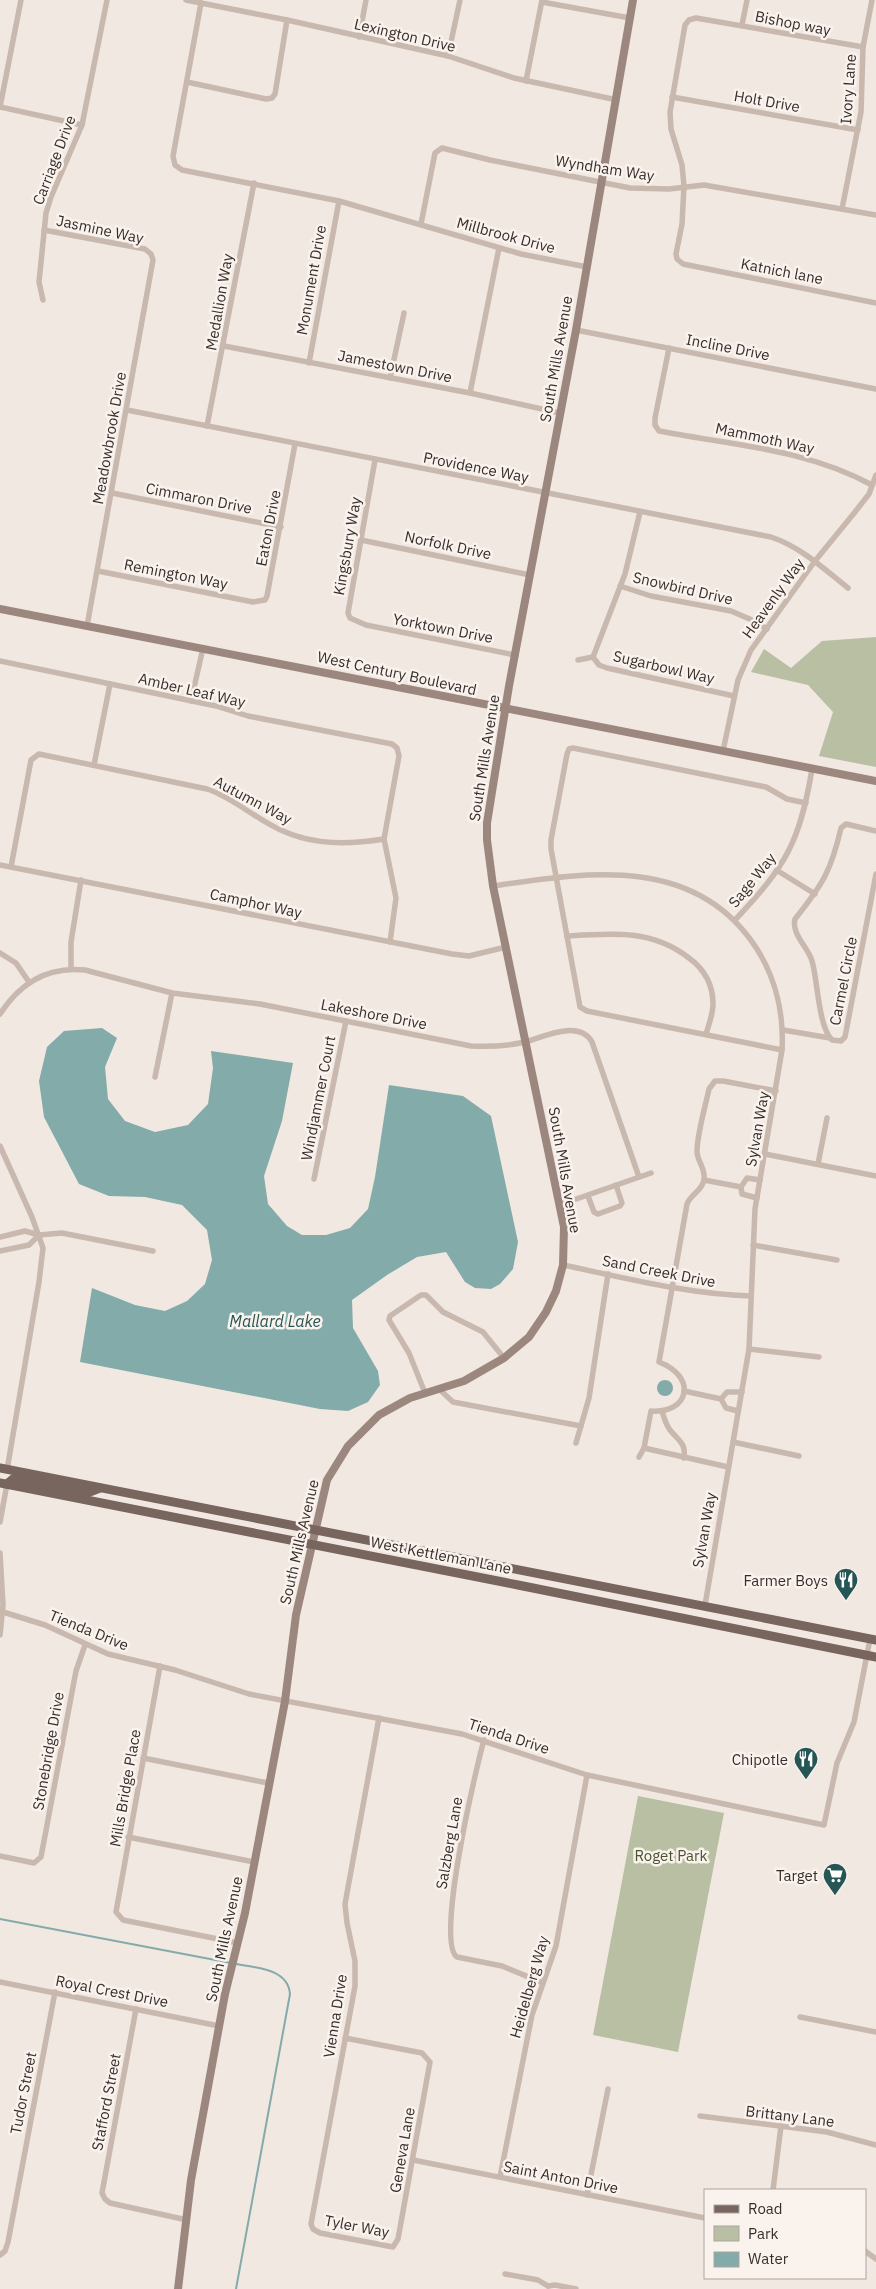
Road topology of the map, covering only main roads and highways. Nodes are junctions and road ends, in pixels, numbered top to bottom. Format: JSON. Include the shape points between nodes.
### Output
{"nodes":[{"id":1,"x":2,"y":1471,"type":"edge"},
{"id":2,"x":3,"y":1484,"type":"edge"},
{"id":3,"x":100,"y":1488,"type":"junction"},
{"id":4,"x":873,"y":1639,"type":"edge"},
{"id":5,"x":872,"y":1657,"type":"edge"}],
"edges":[{"from":1,"to":3,"type":"main road","name":"West Kettleman Lane"},
{"from":2,"to":3,"type":"main road","via":[[13,1479],[87,1493]]},
{"from":2,"to":5,"type":"main road","name":"West Kettleman Lane"},
{"from":3,"to":4,"type":"main road","name":"West Kettleman Lane"}]}
